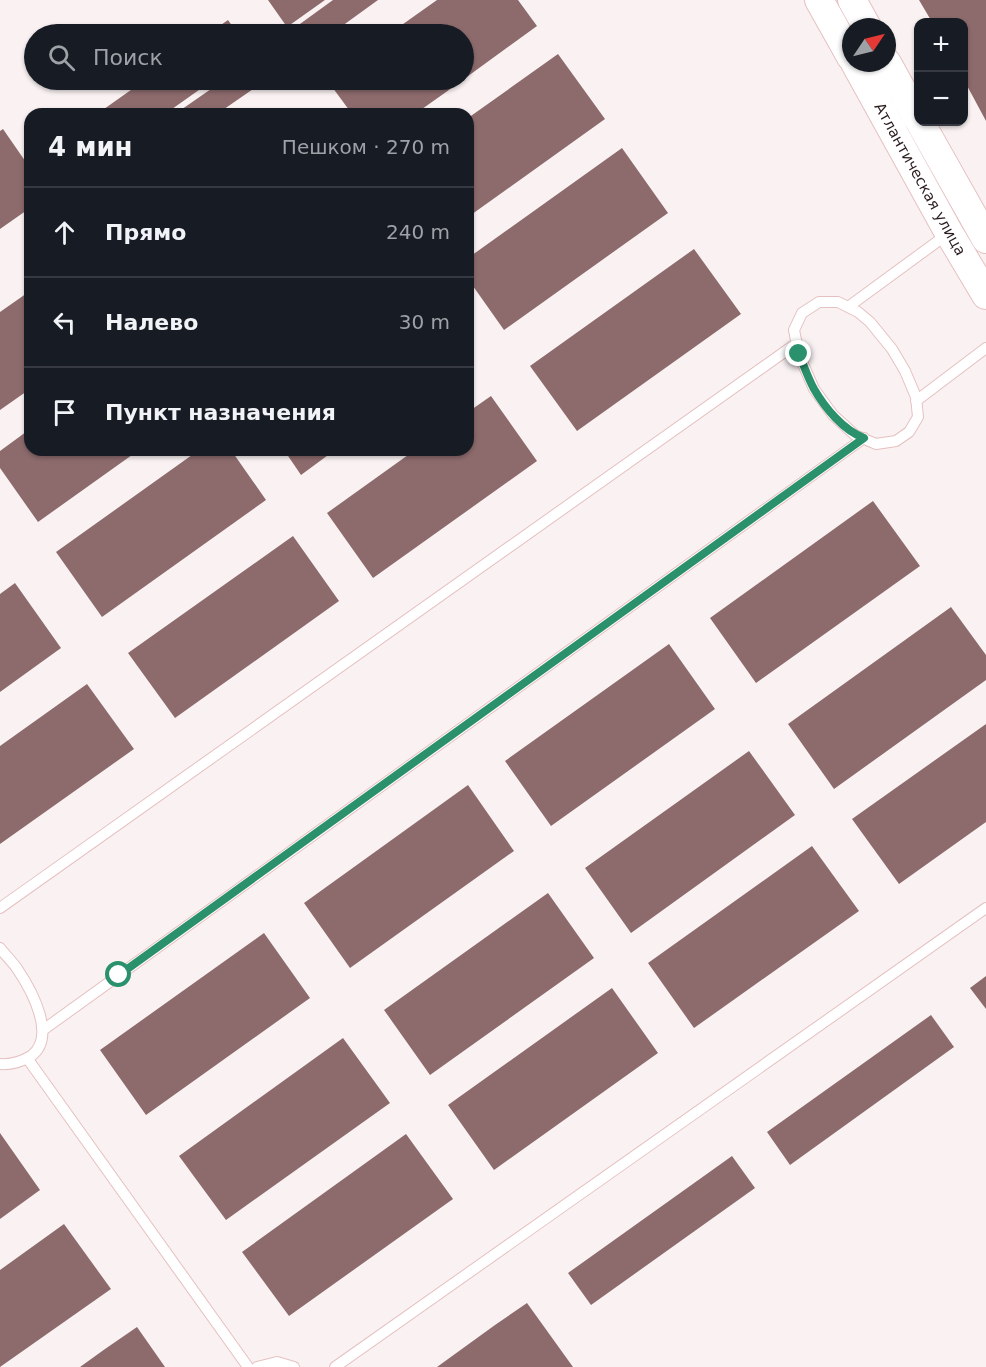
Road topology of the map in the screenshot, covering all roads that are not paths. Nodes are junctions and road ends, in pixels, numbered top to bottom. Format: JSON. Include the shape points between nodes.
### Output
{"nodes":[{"id":1,"x":819,"y":0,"type":"edge"},
{"id":2,"x":852,"y":0,"type":"edge"},
{"id":3,"x":862,"y":18,"type":"edge"},
{"id":4,"x":842,"y":41,"type":"edge"},
{"id":5,"x":860,"y":72,"type":"edge"},
{"id":6,"x":892,"y":72,"type":"edge"},
{"id":7,"x":914,"y":111,"type":"edge"},
{"id":8,"x":922,"y":126,"type":"edge"},
{"id":9,"x":979,"y":227,"type":"edge"},
{"id":10,"x":949,"y":232,"type":"junction"},
{"id":11,"x":986,"y":295,"type":"edge"},
{"id":12,"x":848,"y":307,"type":"junction"},
{"id":13,"x":796,"y":344,"type":"junction"},
{"id":14,"x":986,"y":348,"type":"edge"},
{"id":15,"x":916,"y":401,"type":"junction"},
{"id":16,"x":864,"y":438,"type":"junction"},
{"id":17,"x":0,"y":908,"type":"edge"},
{"id":18,"x":986,"y":908,"type":"edge"},
{"id":19,"x":0,"y":948,"type":"edge"},
{"id":20,"x":43,"y":1030,"type":"junction"},
{"id":21,"x":27,"y":1058,"type":"junction"},
{"id":22,"x":0,"y":1064,"type":"edge"},
{"id":23,"x":248,"y":1367,"type":"edge"},
{"id":24,"x":257,"y":1367,"type":"edge"},
{"id":25,"x":294,"y":1367,"type":"edge"},
{"id":26,"x":335,"y":1367,"type":"edge"}],
"edges":[{"from":1,"to":4,"type":"street"},
{"from":2,"to":3,"type":"street"},
{"from":5,"to":10,"type":"street","name":"Атлантическая улица"},
{"from":6,"to":7,"type":"street","name":"Атлантическая улица"},
{"from":8,"to":9,"type":"street","name":"Атлантическая улица"},
{"from":9,"to":10,"type":"street"},
{"from":10,"to":11,"type":"street","name":"Атлантическая улица"},
{"from":10,"to":12,"type":"lane"},
{"from":12,"to":13,"type":"lane","via":[[838,302],[819,302],[802,314],[794,330]]},
{"from":12,"to":15,"type":"lane","via":[[870,322],[892,349]]},
{"from":13,"to":16,"type":"lane","via":[[814,389],[833,415]]},
{"from":13,"to":17,"type":"lane"},
{"from":14,"to":15,"type":"lane"},
{"from":15,"to":16,"type":"lane","via":[[918,417],[909,432],[896,441],[876,444]]},
{"from":16,"to":20,"type":"lane"},
{"from":18,"to":26,"type":"lane"},
{"from":19,"to":20,"type":"lane","via":[[31,992]]},
{"from":20,"to":21,"type":"lane","via":[[35,1053]]},
{"from":21,"to":22,"type":"lane"},
{"from":21,"to":23,"type":"lane"},
{"from":24,"to":25,"type":"lane","via":[[277,1362]]}]}
